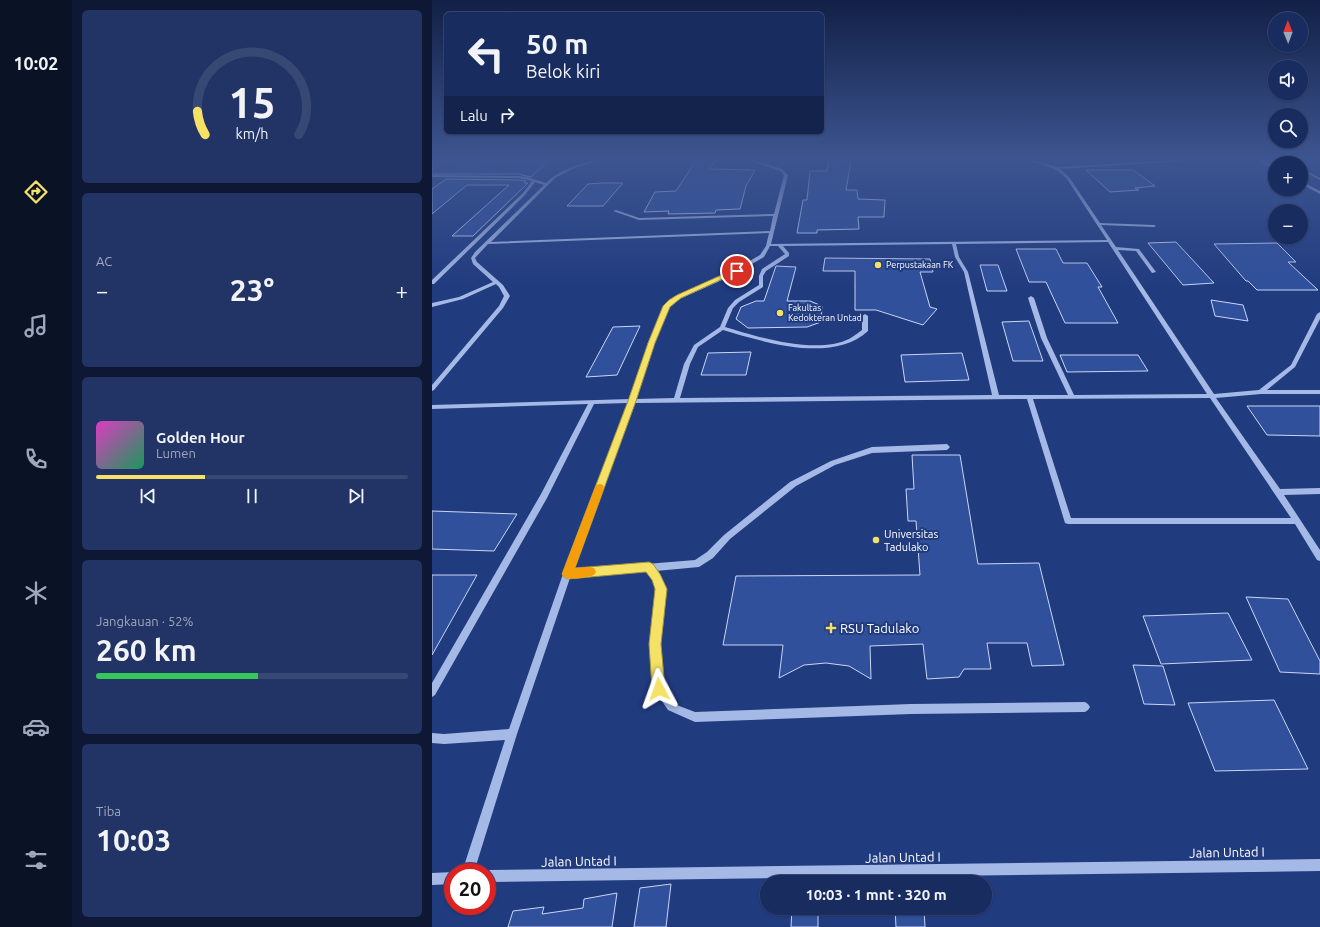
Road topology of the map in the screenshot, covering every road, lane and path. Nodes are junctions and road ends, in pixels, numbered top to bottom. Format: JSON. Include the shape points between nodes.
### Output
{"nodes":[{"id":1,"x":515,"y":202,"type":"edge"},
{"id":2,"x":528,"y":202,"type":"edge"},
{"id":3,"x":779,"y":202,"type":"edge"},
{"id":4,"x":1084,"y":202,"type":"edge"},
{"id":5,"x":615,"y":211,"type":"dead end"},
{"id":6,"x":775,"y":215,"type":"junction"},
{"id":7,"x":1098,"y":224,"type":"junction"},
{"id":8,"x":1154,"y":226,"type":"dead end"},
{"id":9,"x":772,"y":232,"type":"junction"},
{"id":10,"x":1108,"y":241,"type":"junction"},
{"id":11,"x":487,"y":243,"type":"junction"},
{"id":12,"x":954,"y":243,"type":"junction"},
{"id":13,"x":769,"y":245,"type":"junction"},
{"id":14,"x":779,"y":245,"type":"junction"},
{"id":15,"x":1114,"y":248,"type":"junction"},
{"id":16,"x":1154,"y":272,"type":"dead end"},
{"id":17,"x":497,"y":282,"type":"junction"},
{"id":18,"x":432,"y":283,"type":"edge"},
{"id":19,"x":1031,"y":298,"type":"dead end"},
{"id":20,"x":432,"y":305,"type":"edge"},
{"id":21,"x":1320,"y":314,"type":"edge"},
{"id":22,"x":866,"y":316,"type":"dead end"},
{"id":23,"x":722,"y":328,"type":"junction"},
{"id":24,"x":432,"y":389,"type":"edge"},
{"id":25,"x":1261,"y":392,"type":"junction"},
{"id":26,"x":1320,"y":392,"type":"edge"},
{"id":27,"x":996,"y":396,"type":"junction"},
{"id":28,"x":1212,"y":396,"type":"junction"},
{"id":29,"x":1029,"y":397,"type":"junction"},
{"id":30,"x":1072,"y":397,"type":"junction"},
{"id":31,"x":632,"y":401,"type":"junction"},
{"id":32,"x":676,"y":401,"type":"junction"},
{"id":33,"x":592,"y":403,"type":"junction"},
{"id":34,"x":432,"y":408,"type":"edge"},
{"id":35,"x":947,"y":447,"type":"dead end"},
{"id":36,"x":1320,"y":491,"type":"edge"},
{"id":37,"x":1278,"y":492,"type":"junction"},
{"id":38,"x":1297,"y":521,"type":"junction"},
{"id":39,"x":1320,"y":557,"type":"edge"},
{"id":40,"x":649,"y":567,"type":"junction"},
{"id":41,"x":568,"y":574,"type":"junction"},
{"id":42,"x":432,"y":692,"type":"edge"},
{"id":43,"x":1085,"y":706,"type":"dead end"},
{"id":44,"x":512,"y":734,"type":"junction"},
{"id":45,"x":432,"y":738,"type":"edge"},
{"id":46,"x":471,"y":863,"type":"edge"},
{"id":47,"x":1320,"y":865,"type":"edge"},
{"id":48,"x":496,"y":876,"type":"edge"},
{"id":49,"x":444,"y":878,"type":"edge"},
{"id":50,"x":432,"y":879,"type":"edge"}],
"edges":[{"from":1,"to":18,"type":"street"},
{"from":2,"to":11,"type":"street"},
{"from":3,"to":6,"type":"street"},
{"from":4,"to":7,"type":"street"},
{"from":5,"to":6,"type":"street","via":[[639,219]]},
{"from":6,"to":9,"type":"street"},
{"from":7,"to":8,"type":"street"},
{"from":7,"to":10,"type":"street"},
{"from":9,"to":11,"type":"street"},
{"from":9,"to":13,"type":"street"},
{"from":10,"to":12,"type":"street"},
{"from":10,"to":15,"type":"street"},
{"from":11,"to":17,"type":"street","via":[[473,258],[475,263]]},
{"from":12,"to":14,"type":"street"},
{"from":12,"to":27,"type":"street","via":[[966,272]]},
{"from":13,"to":14,"type":"street"},
{"from":13,"to":31,"type":"street","via":[[758,260],[671,301],[666,306]]},
{"from":14,"to":23,"type":"street","via":[[787,255],[764,270],[761,286],[737,301]]},
{"from":15,"to":16,"type":"street","via":[[1137,250]]},
{"from":15,"to":28,"type":"street"},
{"from":17,"to":20,"type":"street","via":[[461,298]]},
{"from":17,"to":24,"type":"street","via":[[505,291],[505,301]]},
{"from":19,"to":30,"type":"street","via":[[1044,338]]},
{"from":21,"to":25,"type":"street","via":[[1293,366]]},
{"from":22,"to":23,"type":"street","via":[[865,331],[861,335],[848,343],[828,346],[770,342]]},
{"from":23,"to":32,"type":"street","via":[[696,346],[687,364]]},
{"from":25,"to":26,"type":"street"},
{"from":25,"to":28,"type":"street"},
{"from":27,"to":29,"type":"street"},
{"from":27,"to":32,"type":"street"},
{"from":28,"to":30,"type":"street"},
{"from":28,"to":37,"type":"street"},
{"from":29,"to":30,"type":"street"},
{"from":29,"to":38,"type":"street","via":[[1068,521]]},
{"from":31,"to":32,"type":"street"},
{"from":31,"to":33,"type":"street"},
{"from":31,"to":41,"type":"street"},
{"from":33,"to":34,"type":"street"},
{"from":33,"to":42,"type":"street","via":[[544,496]]},
{"from":35,"to":40,"type":"street","via":[[872,450],[834,463],[794,484],[727,537],[703,561],[696,564]]},
{"from":36,"to":37,"type":"street"},
{"from":37,"to":38,"type":"street"},
{"from":38,"to":39,"type":"street"},
{"from":40,"to":41,"type":"street"},
{"from":40,"to":43,"type":"street","via":[[661,589],[655,644],[659,689],[671,707],[695,717]]},
{"from":41,"to":44,"type":"street"},
{"from":44,"to":45,"type":"street"},
{"from":44,"to":46,"type":"street"},
{"from":47,"to":48,"type":"street","name":"Jalan Untad I"},
{"from":49,"to":50,"type":"street"}]}
